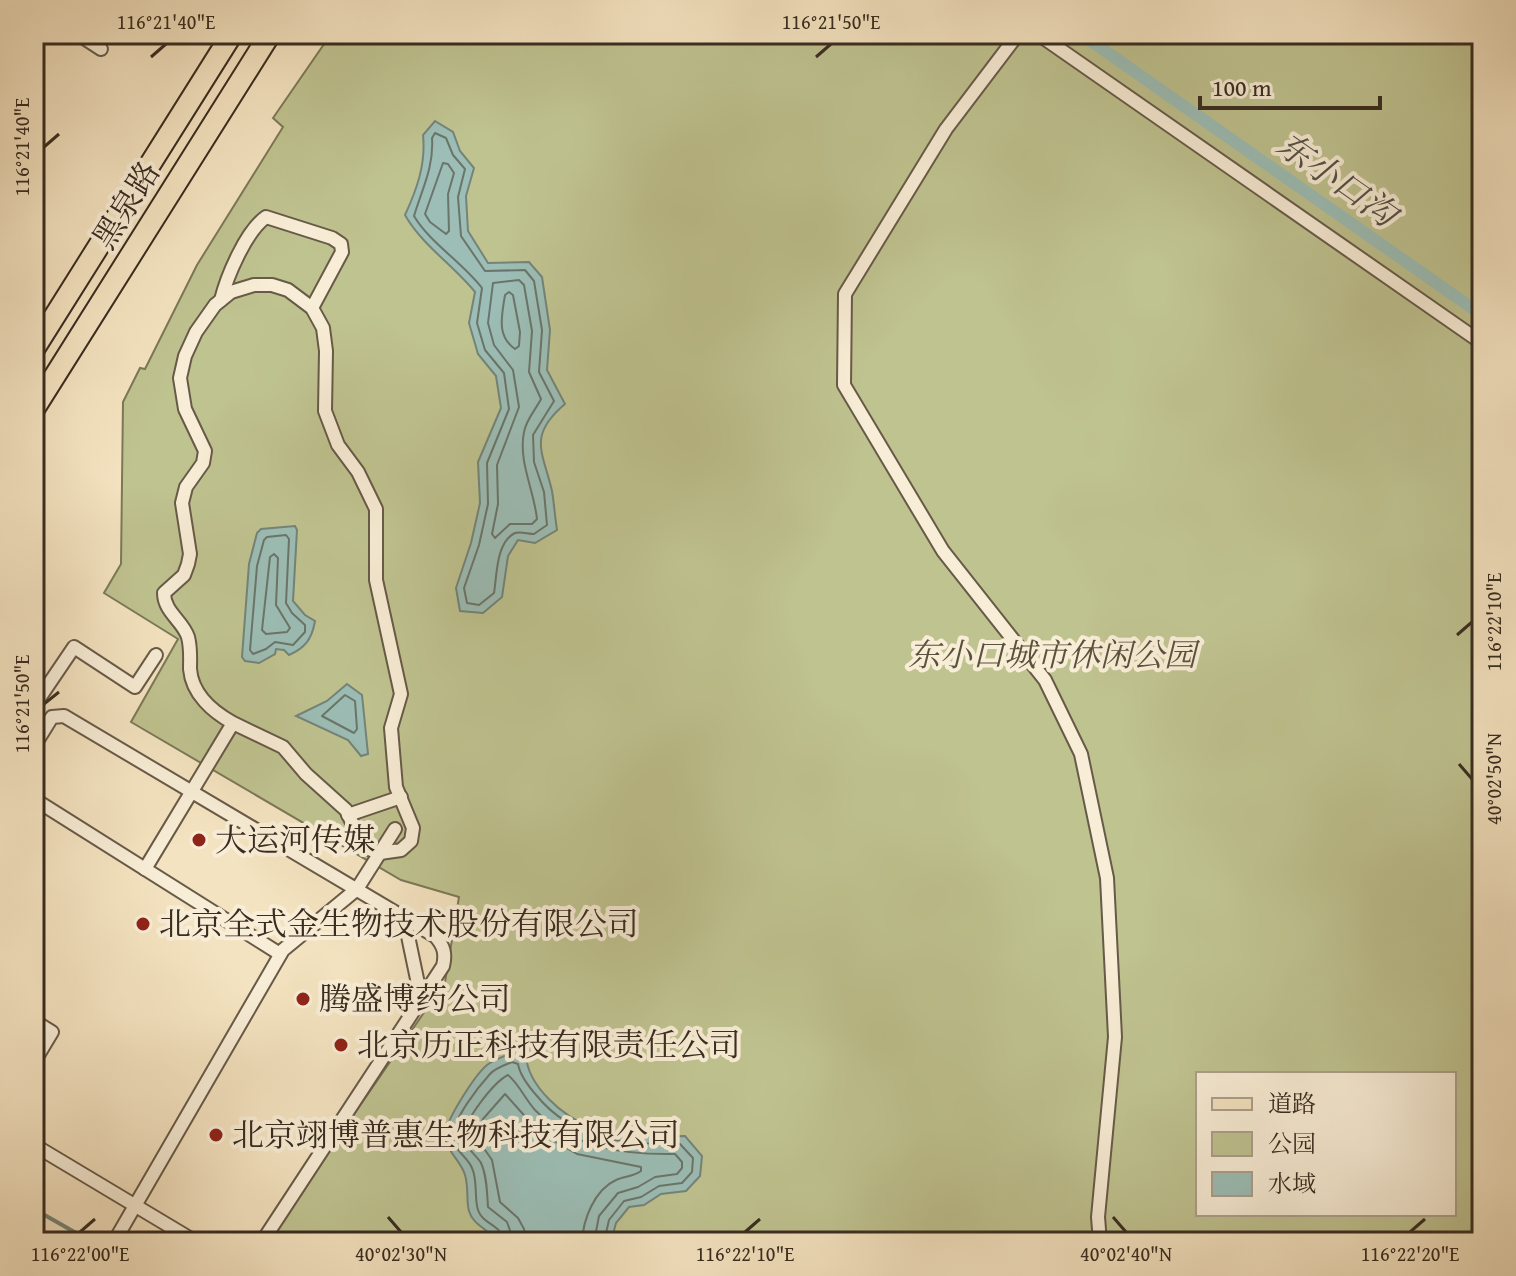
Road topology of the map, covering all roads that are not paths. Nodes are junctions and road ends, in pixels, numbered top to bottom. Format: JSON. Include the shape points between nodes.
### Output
{"nodes":[{"id":1,"x":78,"y":34,"type":"edge"},
{"id":2,"x":232,"y":34,"type":"edge"},
{"id":3,"x":270,"y":34,"type":"edge"},
{"id":4,"x":1018,"y":34,"type":"edge"},
{"id":5,"x":1038,"y":34,"type":"edge"},
{"id":6,"x":101,"y":49,"type":"dead end"},
{"id":7,"x":221,"y":300,"type":"junction"},
{"id":8,"x":312,"y":308,"type":"junction"},
{"id":9,"x":1482,"y":343,"type":"edge"},
{"id":10,"x":34,"y":349,"type":"edge"},
{"id":11,"x":34,"y":409,"type":"edge"},
{"id":12,"x":156,"y":655,"type":"dead end"},
{"id":13,"x":34,"y":706,"type":"edge"},
{"id":14,"x":233,"y":723,"type":"junction"},
{"id":15,"x":34,"y":746,"type":"edge"},
{"id":16,"x":192,"y":792,"type":"junction"},
{"id":17,"x":401,"y":797,"type":"junction"},
{"id":18,"x":34,"y":799,"type":"edge"},
{"id":19,"x":348,"y":815,"type":"junction"},
{"id":20,"x":395,"y":829,"type":"dead end"},
{"id":21,"x":380,"y":853,"type":"junction"},
{"id":22,"x":145,"y":869,"type":"junction"},
{"id":23,"x":357,"y":889,"type":"junction"},
{"id":24,"x":404,"y":917,"type":"junction"},
{"id":25,"x":280,"y":954,"type":"junction"},
{"id":26,"x":421,"y":998,"type":"junction"},
{"id":27,"x":34,"y":1021,"type":"edge"},
{"id":28,"x":34,"y":1062,"type":"edge"},
{"id":29,"x":34,"y":1145,"type":"edge"},
{"id":30,"x":135,"y":1205,"type":"junction"},
{"id":31,"x":114,"y":1242,"type":"edge"},
{"id":32,"x":196,"y":1242,"type":"edge"},
{"id":33,"x":262,"y":1242,"type":"edge"},
{"id":34,"x":1100,"y":1242,"type":"edge"}],
"edges":[{"from":1,"to":6,"type":"street"},
{"from":2,"to":10,"type":"main road","name":"黑泉路"},
{"from":3,"to":11,"type":"main road","name":"黑泉路"},
{"from":4,"to":34,"type":"street","via":[[946,129],[845,294],[844,385],[943,551],[1045,680],[1081,754],[1107,878],[1115,1037]]},
{"from":5,"to":9,"type":"street"},
{"from":7,"to":8,"type":"street","via":[[254,285],[272,285]]},
{"from":7,"to":8,"type":"street","via":[[226,279],[257,223],[266,217],[341,244],[342,252]]},
{"from":7,"to":14,"type":"street","via":[[196,332],[180,378],[185,409],[205,451],[182,503],[188,564],[164,593],[164,601],[187,634],[190,672],[201,697]]},
{"from":8,"to":17,"type":"street","via":[[325,339],[325,411],[338,445],[376,509],[376,580],[401,694],[391,728]]},
{"from":12,"to":13,"type":"street","via":[[135,687],[74,647]]},
{"from":14,"to":16,"type":"street"},
{"from":14,"to":19,"type":"street","via":[[283,747]]},
{"from":15,"to":16,"type":"street","via":[[52,717],[64,716]]},
{"from":16,"to":22,"type":"street"},
{"from":16,"to":23,"type":"street"},
{"from":17,"to":19,"type":"street"},
{"from":17,"to":21,"type":"street","via":[[413,828],[411,841],[401,850]]},
{"from":18,"to":22,"type":"street"},
{"from":19,"to":21,"type":"street","via":[[361,841]]},
{"from":20,"to":21,"type":"street"},
{"from":21,"to":23,"type":"street"},
{"from":22,"to":25,"type":"street"},
{"from":23,"to":24,"type":"street"},
{"from":23,"to":25,"type":"street"},
{"from":24,"to":26,"type":"street"},
{"from":24,"to":26,"type":"street","via":[[444,948],[443,966]]},
{"from":25,"to":30,"type":"street"},
{"from":26,"to":33,"type":"street"},
{"from":27,"to":28,"type":"street","via":[[52,1032]]},
{"from":29,"to":30,"type":"street"},
{"from":30,"to":31,"type":"street"},
{"from":30,"to":32,"type":"street"}]}
